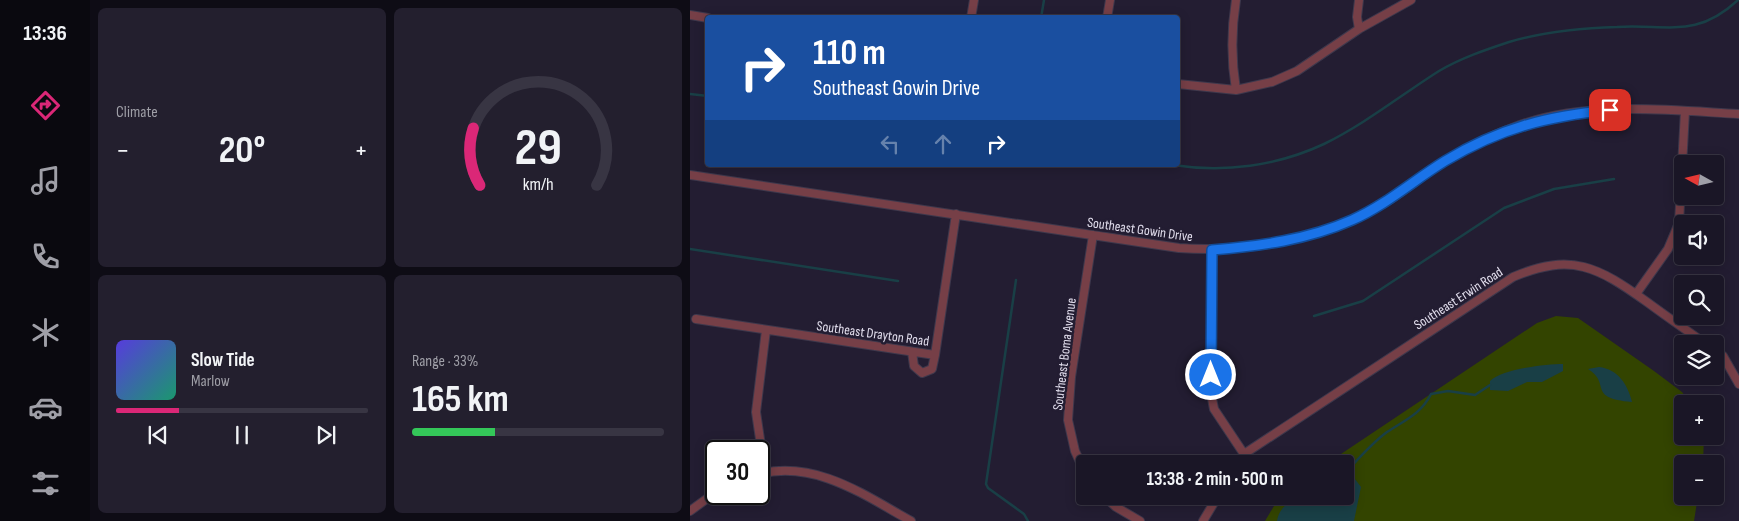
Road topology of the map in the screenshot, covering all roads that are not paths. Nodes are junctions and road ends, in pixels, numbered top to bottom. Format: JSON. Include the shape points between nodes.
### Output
{"nodes":[{"id":1,"x":974,"y":0,"type":"edge"},
{"id":2,"x":1110,"y":0,"type":"edge"},
{"id":3,"x":1236,"y":0,"type":"edge"},
{"id":4,"x":1359,"y":0,"type":"edge"},
{"id":5,"x":1411,"y":0,"type":"edge"},
{"id":6,"x":690,"y":15,"type":"edge"},
{"id":7,"x":972,"y":15,"type":"edge"},
{"id":8,"x":1108,"y":15,"type":"edge"},
{"id":9,"x":705,"y":18,"type":"edge"},
{"id":10,"x":1359,"y":29,"type":"junction"},
{"id":11,"x":1180,"y":84,"type":"edge"},
{"id":12,"x":1236,"y":90,"type":"junction"},
{"id":13,"x":1685,"y":111,"type":"junction"},
{"id":14,"x":1739,"y":114,"type":"edge"},
{"id":15,"x":690,"y":174,"type":"edge"},
{"id":16,"x":956,"y":214,"type":"junction"},
{"id":17,"x":1093,"y":235,"type":"junction"},
{"id":18,"x":1212,"y":250,"type":"junction"},
{"id":19,"x":1636,"y":294,"type":"junction"},
{"id":20,"x":696,"y":319,"type":"dead end"},
{"id":21,"x":766,"y":330,"type":"junction"},
{"id":22,"x":1693,"y":335,"type":"edge"},
{"id":23,"x":912,"y":352,"type":"junction"},
{"id":24,"x":936,"y":354,"type":"junction"},
{"id":25,"x":1724,"y":358,"type":"edge"},
{"id":26,"x":1739,"y":384,"type":"edge"},
{"id":27,"x":759,"y":440,"type":"edge"},
{"id":28,"x":1244,"y":454,"type":"joint"},
{"id":29,"x":1077,"y":455,"type":"edge"},
{"id":30,"x":770,"y":473,"type":"edge"},
{"id":31,"x":705,"y":500,"type":"edge"},
{"id":32,"x":1114,"y":505,"type":"edge"},
{"id":33,"x":1213,"y":505,"type":"edge"},
{"id":34,"x":690,"y":511,"type":"edge"},
{"id":35,"x":911,"y":521,"type":"edge"},
{"id":36,"x":1140,"y":521,"type":"edge"},
{"id":37,"x":1203,"y":521,"type":"edge"}],
"edges":[{"from":1,"to":7,"type":"street"},
{"from":2,"to":8,"type":"street"},
{"from":3,"to":12,"type":"street","via":[[1231,54]]},
{"from":4,"to":10,"type":"street"},
{"from":5,"to":10,"type":"street"},
{"from":6,"to":9,"type":"street"},
{"from":10,"to":12,"type":"street","via":[[1297,71],[1272,82]]},
{"from":11,"to":12,"type":"street"},
{"from":13,"to":14,"type":"street","name":"Southeast Gowin Drive"},
{"from":13,"to":18,"type":"street","name":"Southeast Gowin Drive","via":[[1610,110],[1563,115],[1521,125],[1444,161],[1384,203],[1352,220],[1312,235],[1269,245]]},
{"from":13,"to":19,"type":"street","via":[[1679,223],[1668,249]]},
{"from":15,"to":16,"type":"street","name":"Southeast Gowin Drive"},
{"from":16,"to":17,"type":"street","name":"Southeast Gowin Drive"},
{"from":16,"to":24,"type":"street","name":"Southeast Drayton Road"},
{"from":17,"to":18,"type":"street","name":"Southeast Gowin Drive"},
{"from":17,"to":29,"type":"street","name":"Southeast Boma Avenue","via":[[1071,377],[1068,420]]},
{"from":18,"to":28,"type":"street","via":[[1211,393],[1214,409]]},
{"from":19,"to":22,"type":"street","name":"Southeast Erwin Road"},
{"from":19,"to":28,"type":"street","name":"Southeast Erwin Road","via":[[1607,274],[1584,266],[1556,265],[1530,270],[1513,277]]},
{"from":20,"to":21,"type":"street","name":"Southeast Drayton Road"},
{"from":21,"to":23,"type":"street","name":"Southeast Drayton Road"},
{"from":21,"to":27,"type":"street","via":[[756,412]]},
{"from":23,"to":24,"type":"street","name":"Southeast Drayton Road"},
{"from":23,"to":24,"type":"street","via":[[914,366],[922,373],[932,369]]},
{"from":25,"to":26,"type":"street"},
{"from":30,"to":35,"type":"street","via":[[783,471],[842,483]]},
{"from":31,"to":34,"type":"street"},
{"from":32,"to":36,"type":"street"},
{"from":33,"to":37,"type":"street"}]}
